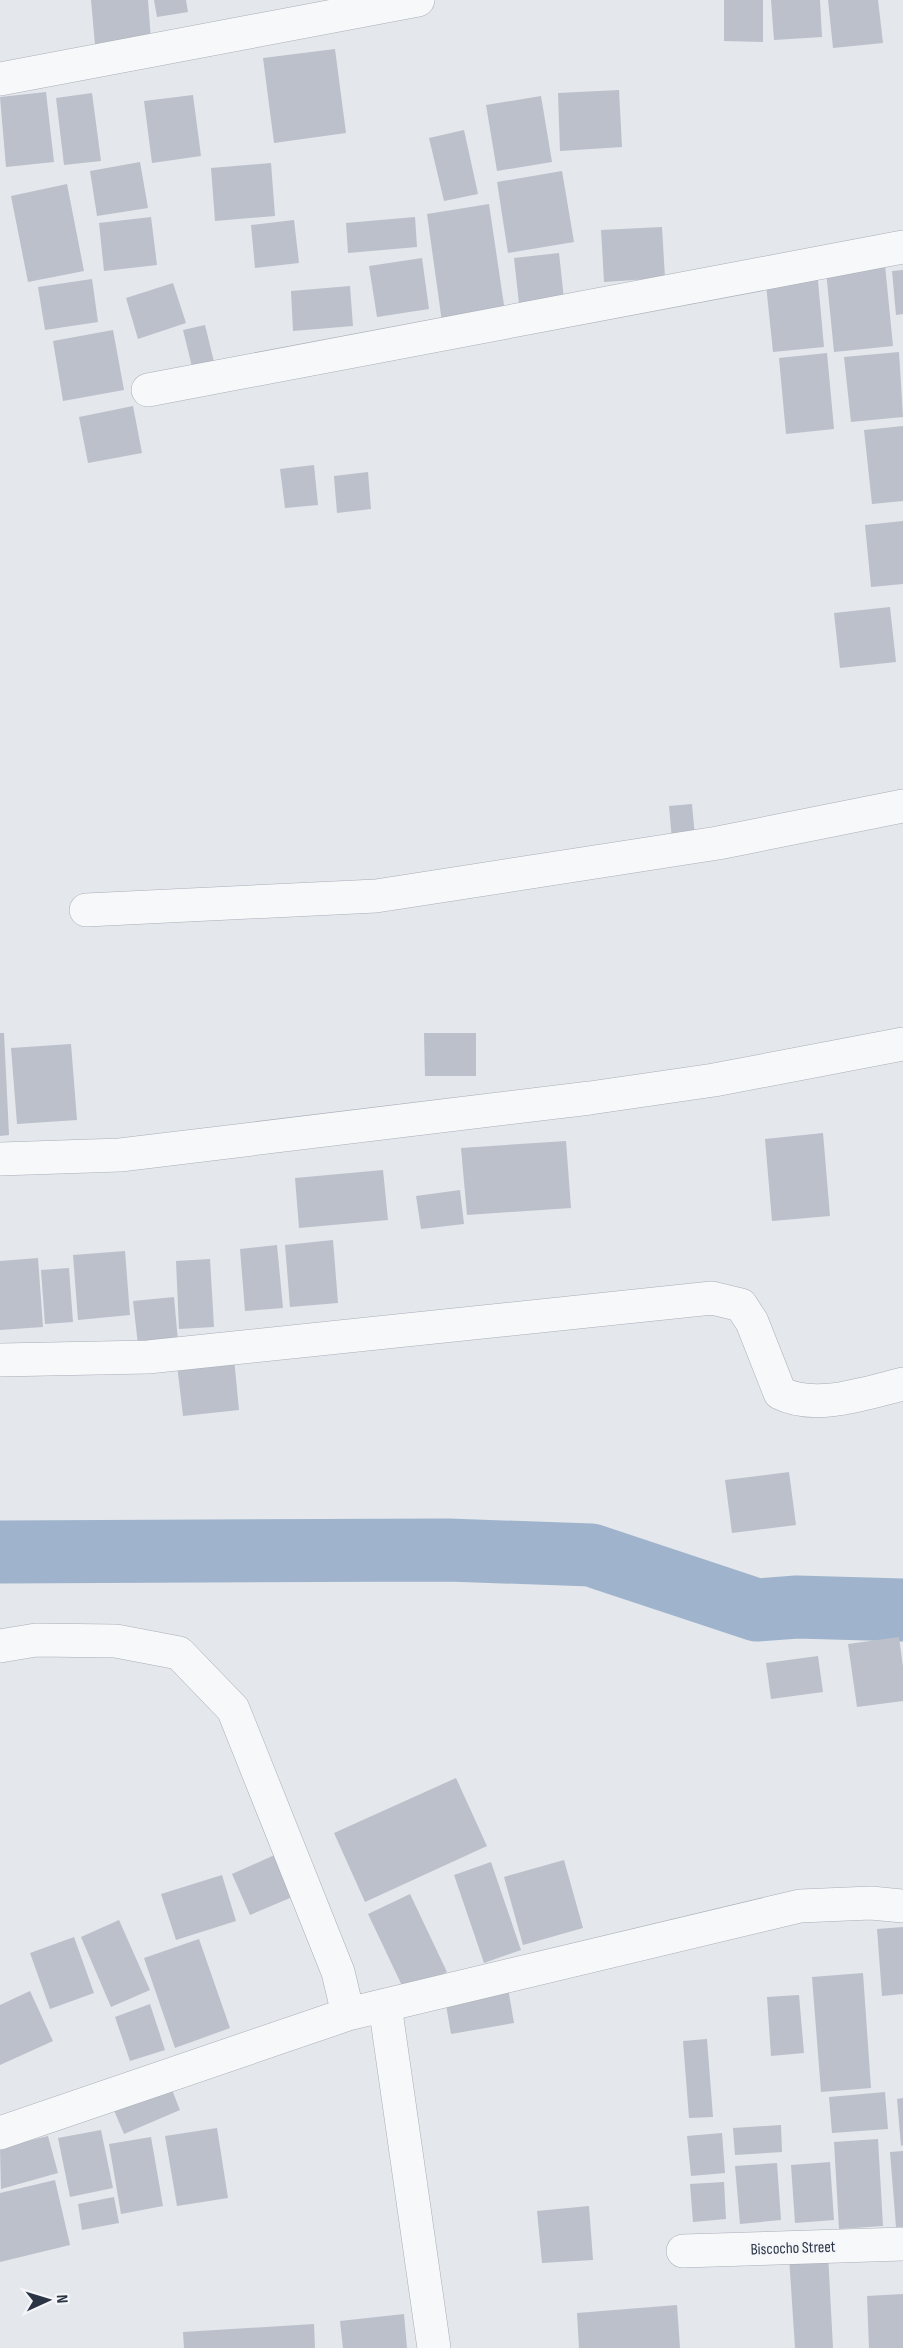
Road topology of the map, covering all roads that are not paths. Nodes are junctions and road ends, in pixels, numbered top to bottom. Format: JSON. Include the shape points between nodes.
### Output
{"nodes":[{"id":1,"x":418,"y":0,"type":"edge"},
{"id":2,"x":0,"y":79,"type":"edge"},
{"id":3,"x":903,"y":247,"type":"edge"},
{"id":4,"x":148,"y":390,"type":"dead end"},
{"id":5,"x":903,"y":806,"type":"edge"},
{"id":6,"x":86,"y":910,"type":"dead end"},
{"id":7,"x":903,"y":1044,"type":"edge"},
{"id":8,"x":0,"y":1159,"type":"edge"},
{"id":9,"x":0,"y":1360,"type":"edge"},
{"id":10,"x":903,"y":1384,"type":"edge"},
{"id":11,"x":0,"y":1646,"type":"edge"},
{"id":12,"x":903,"y":1906,"type":"edge"},
{"id":13,"x":386,"y":2005,"type":"junction"},
{"id":14,"x":348,"y":2014,"type":"junction"},
{"id":15,"x":0,"y":2133,"type":"edge"},
{"id":16,"x":903,"y":2244,"type":"edge"},
{"id":17,"x":683,"y":2251,"type":"dead end"},
{"id":18,"x":434,"y":2348,"type":"edge"}],
"edges":[{"from":1,"to":2,"type":"street"},
{"from":3,"to":4,"type":"street"},
{"from":5,"to":6,"type":"street","via":[[718,843],[376,896]]},
{"from":7,"to":8,"type":"street","via":[[714,1080],[566,1101],[120,1155]]},
{"from":9,"to":10,"type":"street","via":[[148,1357],[712,1298],[741,1305],[752,1322],[780,1393],[794,1400],[826,1399]]},
{"from":11,"to":14,"type":"street","via":[[36,1640],[116,1641],[179,1653],[233,1710],[338,1971]]},
{"from":12,"to":13,"type":"street","via":[[800,1906]]},
{"from":13,"to":14,"type":"street"},
{"from":13,"to":18,"type":"street"},
{"from":14,"to":15,"type":"street"},
{"from":16,"to":17,"type":"street","name":"Biscocho Street"}]}
